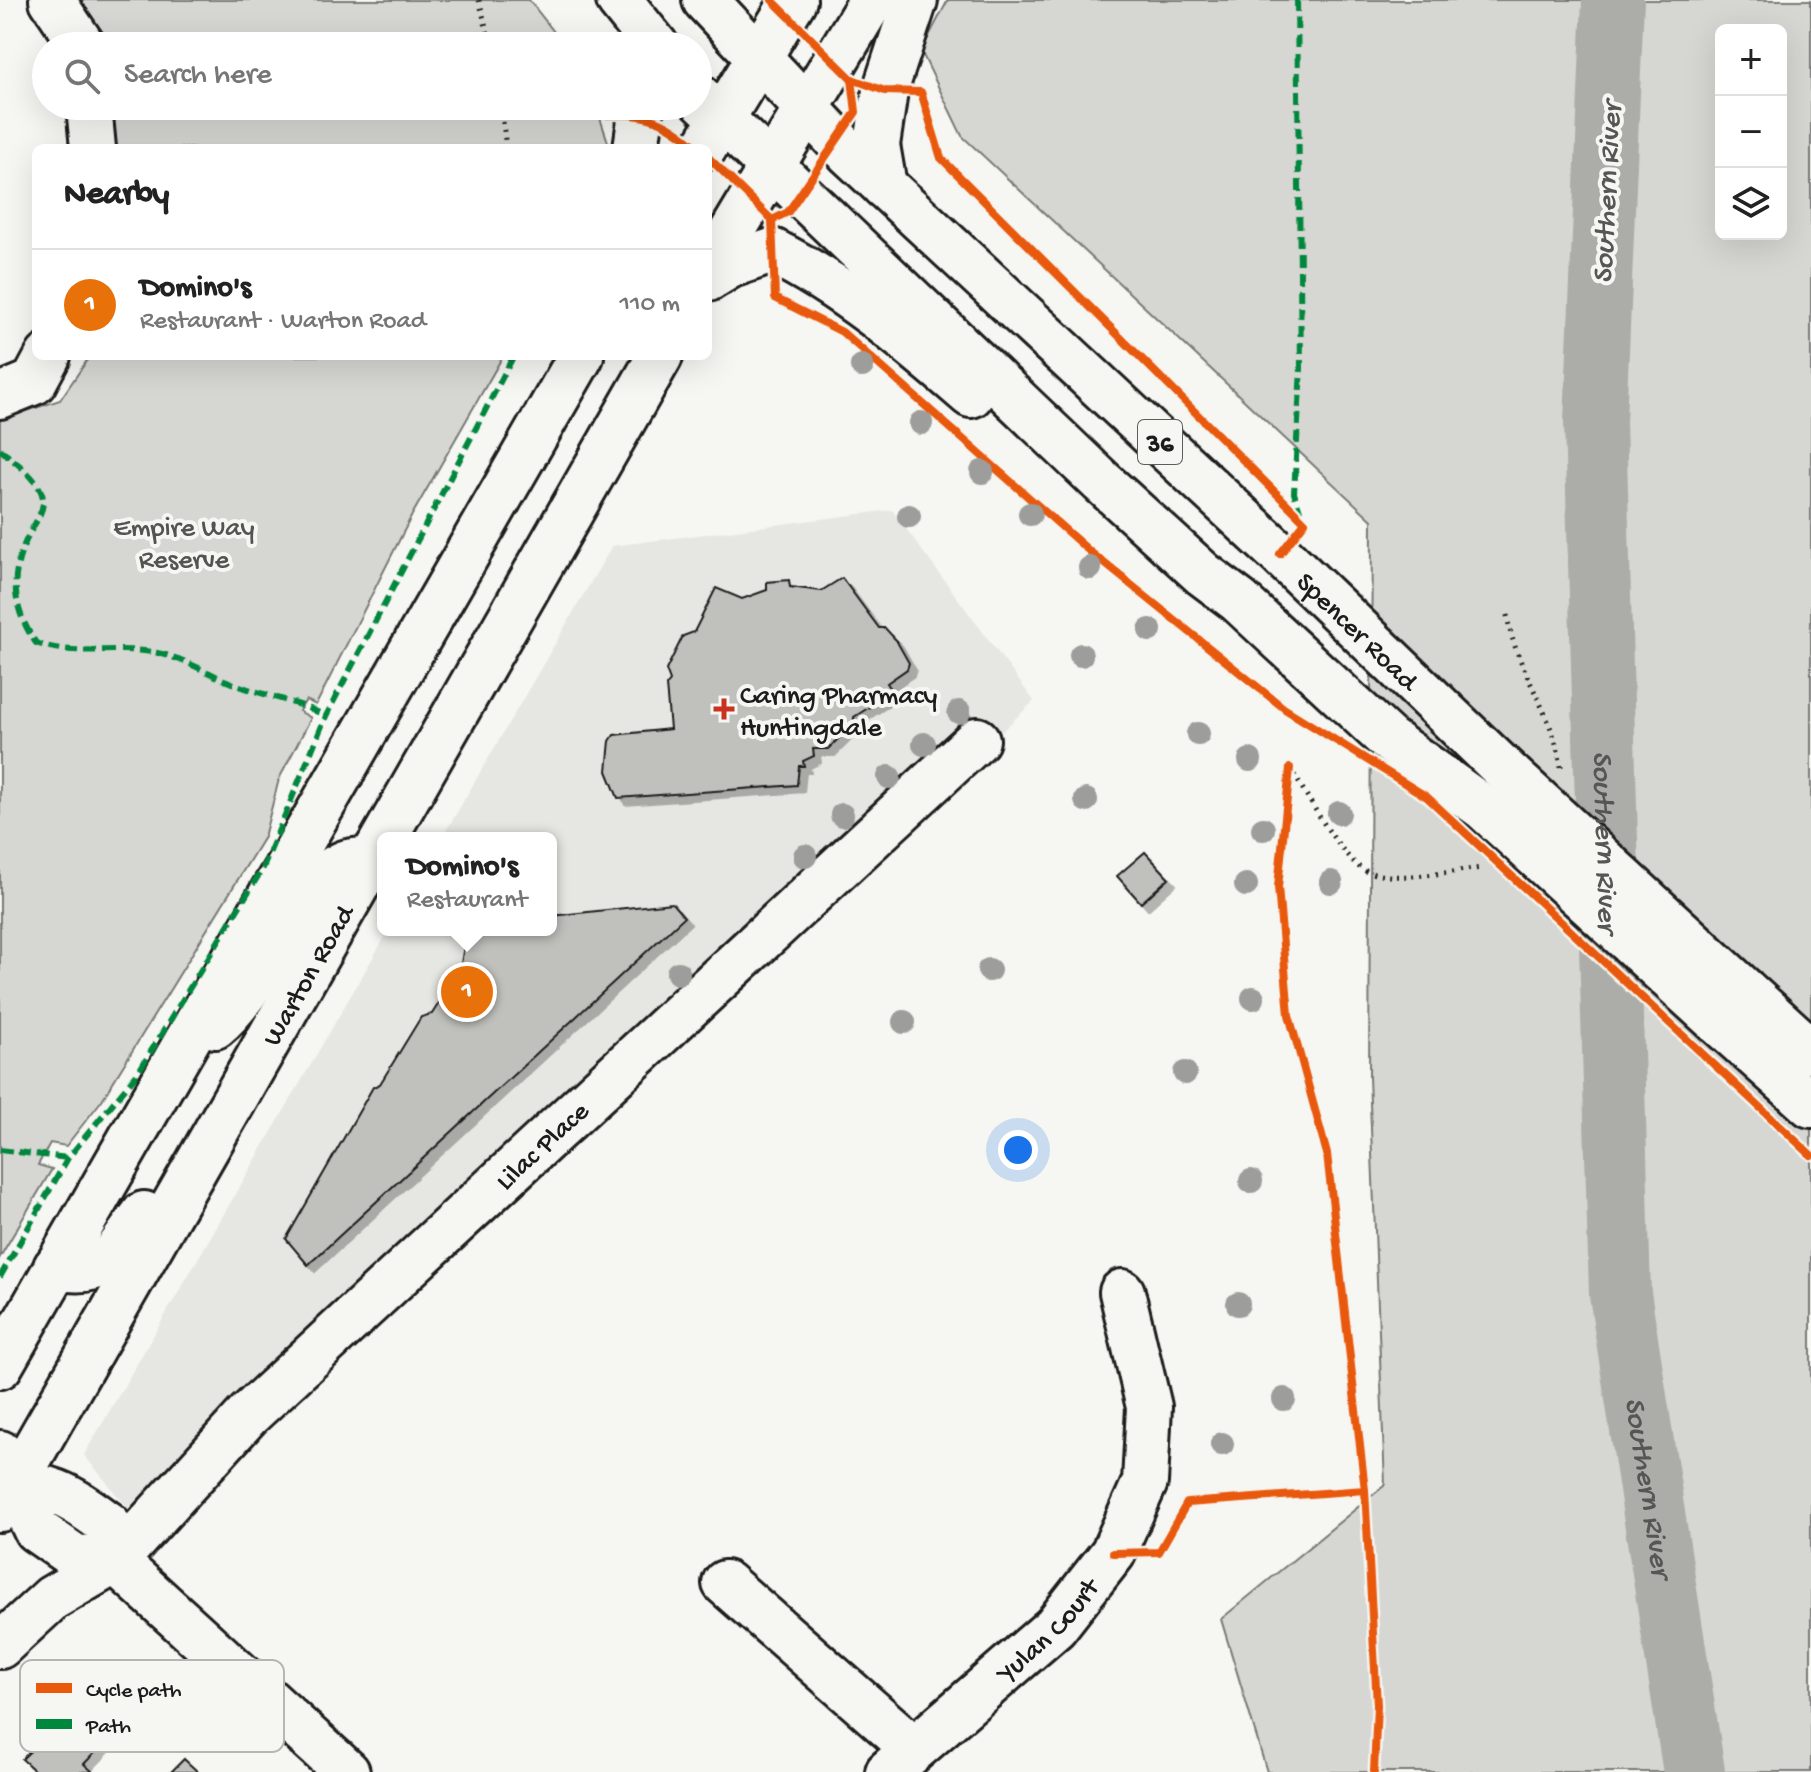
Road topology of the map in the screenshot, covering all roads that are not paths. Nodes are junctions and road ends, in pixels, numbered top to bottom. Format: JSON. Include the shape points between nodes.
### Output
{"nodes":[{"id":1,"x":52,"y":0,"type":"edge"},
{"id":2,"x":705,"y":0,"type":"edge"},
{"id":3,"x":794,"y":0,"type":"edge"},
{"id":4,"x":872,"y":0,"type":"edge"},
{"id":5,"x":915,"y":0,"type":"edge"},
{"id":6,"x":74,"y":32,"type":"edge"},
{"id":7,"x":759,"y":59,"type":"junction"},
{"id":8,"x":807,"y":109,"type":"junction"},
{"id":9,"x":712,"y":116,"type":"edge"},
{"id":10,"x":90,"y":120,"type":"edge"},
{"id":11,"x":640,"y":120,"type":"edge"},
{"id":12,"x":708,"y":121,"type":"edge"},
{"id":13,"x":93,"y":144,"type":"edge"},
{"id":14,"x":637,"y":144,"type":"edge"},
{"id":15,"x":771,"y":168,"type":"junction"},
{"id":16,"x":884,"y":186,"type":"junction"},
{"id":17,"x":712,"y":265,"type":"edge"},
{"id":18,"x":712,"y":277,"type":"edge"},
{"id":19,"x":46,"y":360,"type":"edge"},
{"id":20,"x":550,"y":360,"type":"edge"},
{"id":21,"x":579,"y":360,"type":"edge"},
{"id":22,"x":658,"y":360,"type":"edge"},
{"id":23,"x":0,"y":396,"type":"edge"},
{"id":24,"x":488,"y":513,"type":"junction"},
{"id":25,"x":1203,"y":574,"type":"junction"},
{"id":26,"x":977,"y":740,"type":"dead end"},
{"id":27,"x":1498,"y":793,"type":"junction"},
{"id":28,"x":386,"y":832,"type":"edge"},
{"id":29,"x":377,"y":848,"type":"edge"},
{"id":30,"x":370,"y":860,"type":"junction"},
{"id":31,"x":1731,"y":1006,"type":"junction"},
{"id":32,"x":185,"y":1042,"type":"junction"},
{"id":33,"x":1811,"y":1051,"type":"edge"},
{"id":34,"x":1811,"y":1105,"type":"edge"},
{"id":35,"x":201,"y":1160,"type":"junction"},
{"id":36,"x":56,"y":1267,"type":"junction"},
{"id":37,"x":1122,"y":1292,"type":"dead end"},
{"id":38,"x":0,"y":1366,"type":"edge"},
{"id":39,"x":4,"y":1484,"type":"edge"},
{"id":40,"x":115,"y":1561,"type":"junction"},
{"id":41,"x":725,"y":1583,"type":"dead end"},
{"id":42,"x":0,"y":1646,"type":"edge"},
{"id":43,"x":224,"y":1660,"type":"edge"},
{"id":44,"x":284,"y":1715,"type":"edge"},
{"id":45,"x":900,"y":1760,"type":"edge"},
{"id":46,"x":347,"y":1772,"type":"edge"}],
"edges":[{"from":1,"to":6,"type":"main road"},
{"from":2,"to":7,"type":"main road","name":"Spencer Road","number":"36"},
{"from":3,"to":7,"type":"main road"},
{"from":4,"to":8,"type":"main road"},
{"from":5,"to":16,"type":"main road","via":[[885,91],[877,145]]},
{"from":7,"to":8,"type":"main road","name":"Spencer Road","number":"36"},
{"from":7,"to":9,"type":"main road"},
{"from":8,"to":15,"type":"main road"},
{"from":8,"to":16,"type":"main road","name":"Spencer Road","number":"36"},
{"from":10,"to":13,"type":"main road"},
{"from":11,"to":14,"type":"main road"},
{"from":12,"to":15,"type":"main road","name":"Spencer Road","number":"36"},
{"from":15,"to":17,"type":"main road"},
{"from":15,"to":25,"type":"main road","name":"Spencer Road","number":"36"},
{"from":16,"to":27,"type":"main road","name":"Spencer Road","number":"36","via":[[1280,554]]},
{"from":18,"to":25,"type":"main road","via":[[772,251],[823,276],[909,342],[1137,538]]},
{"from":19,"to":23,"type":"main road","via":[[34,382]]},
{"from":20,"to":24,"type":"main road","via":[[526,404]]},
{"from":21,"to":24,"type":"main road"},
{"from":22,"to":28,"type":"main road","name":"Warton Road"},
{"from":24,"to":32,"type":"main road"},
{"from":25,"to":27,"type":"main road","name":"Spencer Road","number":"36","via":[[1388,739]]},
{"from":26,"to":40,"type":"main road","name":"Lilac Place","via":[[248,1415]]},
{"from":27,"to":31,"type":"main road","name":"Spencer Road","number":"36","bridge":true},
{"from":29,"to":30,"type":"main road","name":"Warton Road"},
{"from":30,"to":32,"type":"main road","via":[[347,862],[325,875],[307,895],[257,979],[218,1025]]},
{"from":30,"to":35,"type":"main road","name":"Warton Road"},
{"from":31,"to":33,"type":"main road","name":"Spencer Road","number":"36"},
{"from":31,"to":34,"type":"main road","name":"Spencer Road","number":"36"},
{"from":32,"to":36,"type":"main road"},
{"from":35,"to":36,"type":"main road","via":[[144,1213],[103,1265],[82,1272]]},
{"from":35,"to":39,"type":"main road","name":"Warton Road"},
{"from":36,"to":38,"type":"main road"},
{"from":37,"to":45,"type":"main road","name":"Yulan Court","via":[[1149,1407],[1145,1482],[1113,1553],[1055,1627]]},
{"from":39,"to":40,"type":"main road","via":[[36,1530],[75,1557]]},
{"from":40,"to":42,"type":"main road","name":"Lilac Place","via":[[52,1598]]},
{"from":40,"to":43,"type":"main road"},
{"from":41,"to":45,"type":"main road","name":"Yulan Court"},
{"from":44,"to":46,"type":"main road"}]}
